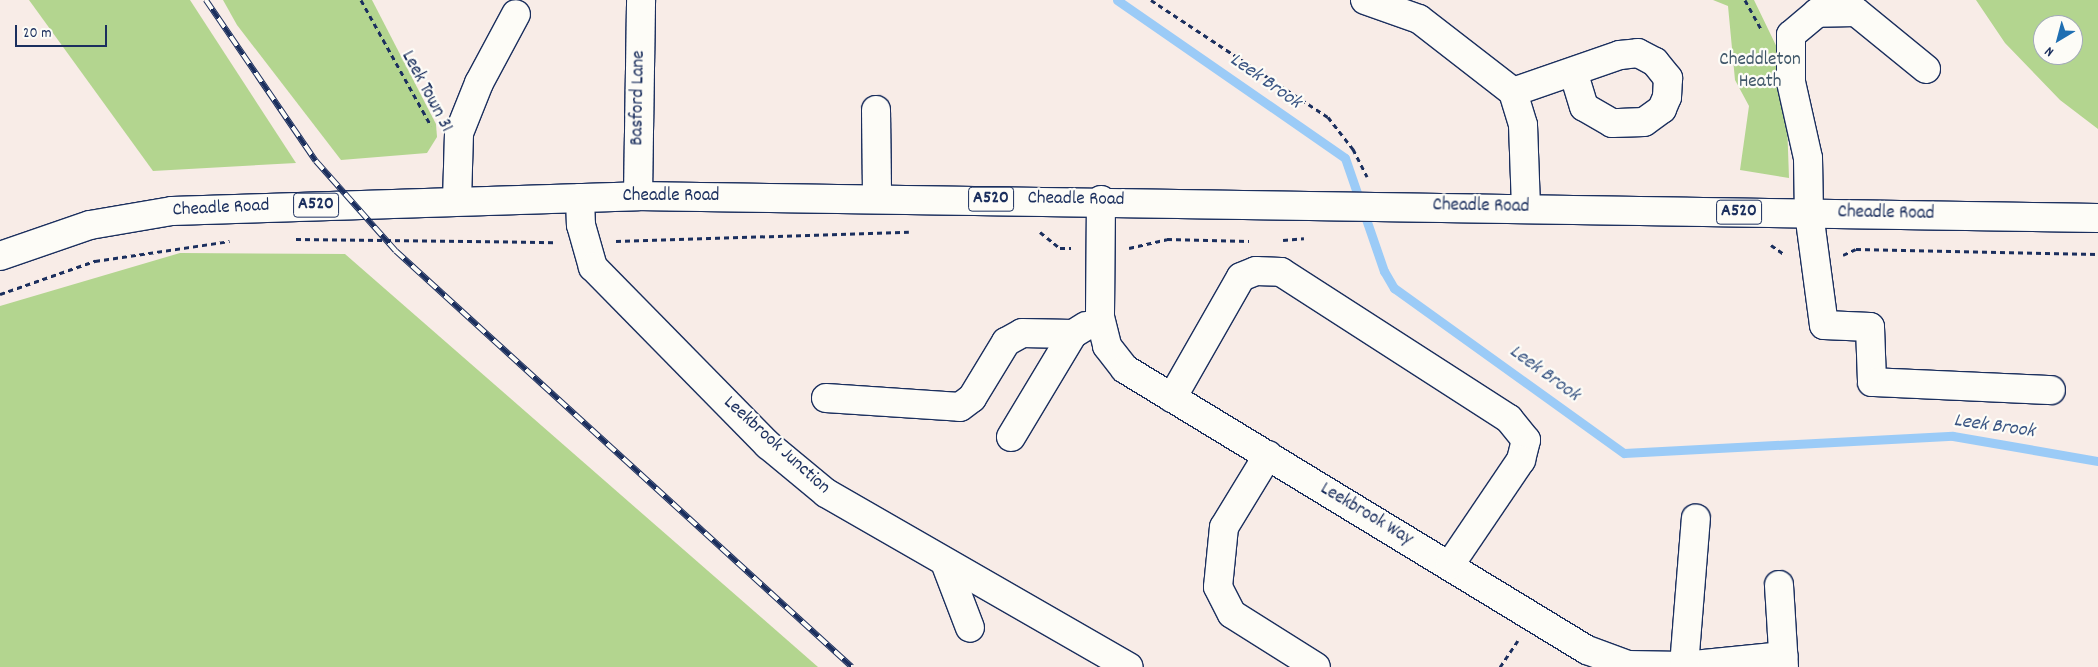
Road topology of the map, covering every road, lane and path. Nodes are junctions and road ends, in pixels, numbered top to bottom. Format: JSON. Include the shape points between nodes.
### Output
{"nodes":[{"id":1,"x":361,"y":0,"type":"edge"},
{"id":2,"x":641,"y":0,"type":"edge"},
{"id":3,"x":1152,"y":0,"type":"edge"},
{"id":4,"x":1365,"y":0,"type":"edge"},
{"id":5,"x":516,"y":14,"type":"dead end"},
{"id":6,"x":1926,"y":69,"type":"dead end"},
{"id":7,"x":1574,"y":74,"type":"dead end"},
{"id":8,"x":1513,"y":92,"type":"junction"},
{"id":9,"x":876,"y":110,"type":"dead end"},
{"id":10,"x":432,"y":129,"type":"dead end"},
{"id":11,"x":638,"y":196,"type":"junction"},
{"id":12,"x":877,"y":197,"type":"junction"},
{"id":13,"x":580,"y":198,"type":"junction"},
{"id":14,"x":1101,"y":200,"type":"junction"},
{"id":15,"x":457,"y":201,"type":"junction"},
{"id":16,"x":1380,"y":204,"type":"junction"},
{"id":17,"x":1526,"y":208,"type":"junction"},
{"id":18,"x":1809,"y":213,"type":"junction"},
{"id":19,"x":2098,"y":218,"type":"edge"},
{"id":20,"x":1036,"y":230,"type":"dead end"},
{"id":21,"x":912,"y":232,"type":"dead end"},
{"id":22,"x":1316,"y":236,"type":"dead end"},
{"id":23,"x":293,"y":239,"type":"dead end"},
{"id":24,"x":235,"y":241,"type":"dead end"},
{"id":25,"x":1256,"y":241,"type":"dead end"},
{"id":26,"x":1276,"y":241,"type":"dead end"},
{"id":27,"x":586,"y":242,"type":"junction"},
{"id":28,"x":1764,"y":243,"type":"dead end"},
{"id":29,"x":1100,"y":248,"type":"junction"},
{"id":30,"x":2098,"y":254,"type":"edge"},
{"id":31,"x":1815,"y":255,"type":"junction"},
{"id":32,"x":0,"y":256,"type":"edge"},
{"id":33,"x":0,"y":294,"type":"edge"},
{"id":34,"x":1100,"y":317,"type":"junction"},
{"id":35,"x":1073,"y":334,"type":"junction"},
{"id":36,"x":2050,"y":390,"type":"dead end"},
{"id":37,"x":826,"y":398,"type":"dead end"},
{"id":38,"x":1172,"y":398,"type":"junction"},
{"id":39,"x":1011,"y":437,"type":"dead end"},
{"id":40,"x":1268,"y":455,"type":"junction"},
{"id":41,"x":1696,"y":518,"type":"dead end"},
{"id":42,"x":946,"y":565,"type":"junction"},
{"id":43,"x":1450,"y":565,"type":"junction"},
{"id":44,"x":1779,"y":585,"type":"dead end"},
{"id":45,"x":970,"y":628,"type":"dead end"},
{"id":46,"x":1783,"y":662,"type":"edge"},
{"id":47,"x":1684,"y":666,"type":"edge"},
{"id":48,"x":1128,"y":667,"type":"edge"},
{"id":49,"x":1316,"y":667,"type":"edge"}],
"edges":[{"from":1,"to":10,"type":"path","name":"Leek Town 31"},
{"from":2,"to":11,"type":"main road","name":"Basford Lane"},
{"from":3,"to":16,"type":"path","via":[[1328,117],[1353,149]]},
{"from":4,"to":8,"type":"main road","via":[[1419,19]]},
{"from":5,"to":15,"type":"main road","via":[[479,83],[459,134]]},
{"from":6,"to":18,"type":"main road","via":[[1856,12],[1817,14],[1791,35],[1791,82],[1808,158]]},
{"from":7,"to":8,"type":"main road"},
{"from":8,"to":17,"type":"main road","via":[[1523,125]]},
{"from":9,"to":12,"type":"main road"},
{"from":11,"to":12,"type":"main road","name":"Cheadle Road","number":"A520"},
{"from":11,"to":13,"type":"main road","name":"Cheadle Road","number":"A520"},
{"from":12,"to":14,"type":"main road","name":"Cheadle Road","number":"A520"},
{"from":13,"to":15,"type":"main road","name":"Cheadle Road","number":"A520"},
{"from":13,"to":27,"type":"main road","name":"Leekbrook Junction"},
{"from":14,"to":16,"type":"main road","name":"Cheadle Road","number":"A520"},
{"from":14,"to":29,"type":"main road","name":"Leekbrook Way"},
{"from":15,"to":32,"type":"main road","name":"Cheadle Road","number":"A520","via":[[172,211],[90,225]]},
{"from":16,"to":17,"type":"main road","name":"Cheadle Road","number":"A520"},
{"from":17,"to":18,"type":"main road","name":"Cheadle Road","number":"A520"},
{"from":18,"to":19,"type":"main road","name":"Cheadle Road","number":"A520"},
{"from":18,"to":31,"type":"main road"},
{"from":20,"to":29,"type":"path","via":[[1060,248]]},
{"from":21,"to":27,"type":"path"},
{"from":22,"to":26,"type":"path"},
{"from":23,"to":27,"type":"path"},
{"from":24,"to":33,"type":"path","via":[[96,261]]},
{"from":25,"to":29,"type":"path","via":[[1166,239],[1143,248]]},
{"from":27,"to":42,"type":"main road","name":"Leekbrook Junction","via":[[593,267],[768,445],[826,493]]},
{"from":28,"to":31,"type":"path","via":[[1785,255]]},
{"from":29,"to":34,"type":"main road","name":"Leekbrook Way"},
{"from":30,"to":31,"type":"path","via":[[1856,249],[1846,255]]},
{"from":31,"to":36,"type":"main road","via":[[1824,325],[1870,327],[1872,382]]},
{"from":34,"to":35,"type":"main road"},
{"from":34,"to":38,"type":"main road","name":"Leekbrook Way","via":[[1107,346],[1125,369]]},
{"from":35,"to":37,"type":"main road","via":[[1022,333],[1006,342],[972,398],[960,407]]},
{"from":35,"to":39,"type":"main road"},
{"from":38,"to":40,"type":"main road","name":"Leekbrook Way"},
{"from":38,"to":43,"type":"main road","via":[[1240,277],[1256,271],[1281,272],[1509,419],[1526,440],[1521,460]]},
{"from":40,"to":43,"type":"main road","name":"Leekbrook Way"},
{"from":40,"to":49,"type":"main road","via":[[1224,526],[1218,587],[1232,614]]},
{"from":41,"to":47,"type":"main road"},
{"from":42,"to":45,"type":"main road"},
{"from":42,"to":48,"type":"main road","name":"Leekbrook Junction"},
{"from":43,"to":47,"type":"main road","name":"Leekbrook Way","via":[[1587,650],[1628,664]]},
{"from":44,"to":46,"type":"main road"},
{"from":46,"to":47,"type":"main road","name":"Leekbrook Way"}]}
